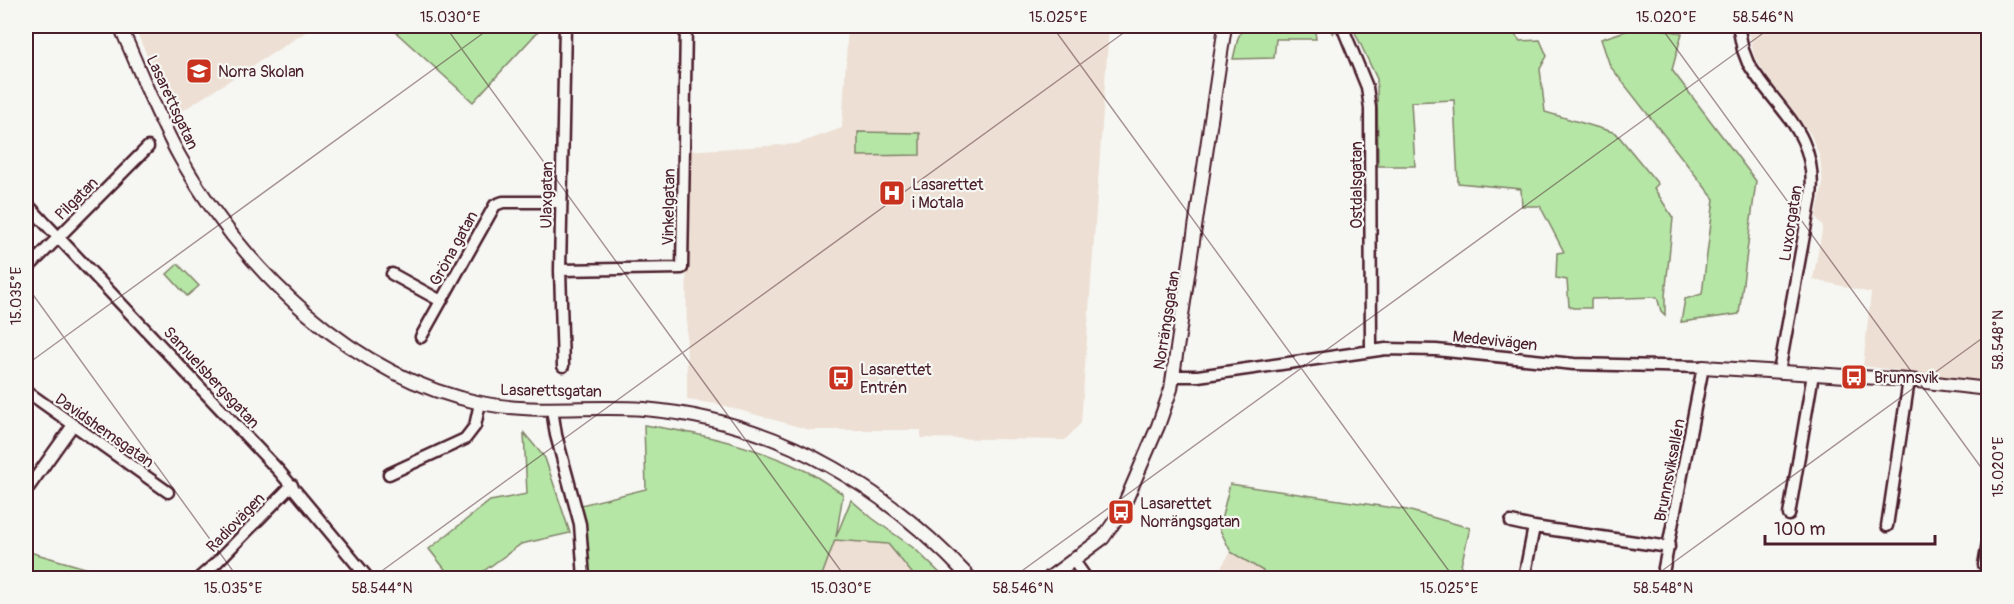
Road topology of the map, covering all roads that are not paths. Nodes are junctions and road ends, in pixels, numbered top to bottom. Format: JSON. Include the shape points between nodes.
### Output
{"nodes":[{"id":1,"x":120,"y":26,"type":"edge"},
{"id":2,"x":565,"y":26,"type":"edge"},
{"id":3,"x":686,"y":26,"type":"edge"},
{"id":4,"x":1225,"y":26,"type":"edge"},
{"id":5,"x":1342,"y":26,"type":"edge"},
{"id":6,"x":1738,"y":26,"type":"edge"},
{"id":7,"x":148,"y":147,"type":"dead end"},
{"id":8,"x":561,"y":202,"type":"junction"},
{"id":9,"x":26,"y":203,"type":"edge"},
{"id":10,"x":58,"y":237,"type":"junction"},
{"id":11,"x":26,"y":270,"type":"edge"},
{"id":12,"x":560,"y":270,"type":"junction"},
{"id":13,"x":392,"y":274,"type":"dead end"},
{"id":14,"x":441,"y":301,"type":"junction"},
{"id":15,"x":421,"y":337,"type":"dead end"},
{"id":16,"x":1371,"y":351,"type":"junction"},
{"id":17,"x":563,"y":366,"type":"dead end"},
{"id":18,"x":1703,"y":367,"type":"junction"},
{"id":19,"x":1779,"y":372,"type":"junction"},
{"id":20,"x":1813,"y":374,"type":"junction"},
{"id":21,"x":1174,"y":376,"type":"junction"},
{"id":22,"x":1909,"y":380,"type":"junction"},
{"id":23,"x":1989,"y":389,"type":"edge"},
{"id":24,"x":26,"y":391,"type":"edge"},
{"id":25,"x":480,"y":403,"type":"junction"},
{"id":26,"x":552,"y":409,"type":"junction"},
{"id":27,"x":73,"y":425,"type":"junction"},
{"id":28,"x":389,"y":474,"type":"dead end"},
{"id":29,"x":291,"y":485,"type":"junction"},
{"id":30,"x":26,"y":491,"type":"edge"},
{"id":31,"x":168,"y":492,"type":"dead end"},
{"id":32,"x":1789,"y":515,"type":"dead end"},
{"id":33,"x":1511,"y":522,"type":"dead end"},
{"id":34,"x":1887,"y":526,"type":"dead end"},
{"id":35,"x":1534,"y":527,"type":"junction"},
{"id":36,"x":1989,"y":542,"type":"edge"},
{"id":37,"x":1669,"y":547,"type":"junction"},
{"id":38,"x":1074,"y":561,"type":"junction"},
{"id":39,"x":1984,"y":566,"type":"dead end"},
{"id":40,"x":199,"y":579,"type":"edge"},
{"id":41,"x":368,"y":579,"type":"edge"},
{"id":42,"x":584,"y":579,"type":"edge"},
{"id":43,"x":970,"y":579,"type":"edge"},
{"id":44,"x":1049,"y":579,"type":"edge"},
{"id":45,"x":1086,"y":579,"type":"edge"},
{"id":46,"x":1524,"y":579,"type":"edge"},
{"id":47,"x":1662,"y":579,"type":"edge"}],
"edges":[{"from":1,"to":25,"type":"street","name":"Lasarettsgatan","via":[[186,167],[224,226],[271,280],[310,316],[379,363],[421,385]]},
{"from":2,"to":8,"type":"street","name":"Ulaxgatan"},
{"from":3,"to":12,"type":"street","name":"Vinkelgatan","via":[[682,268]]},
{"from":4,"to":21,"type":"street","name":"Norrängsgatan"},
{"from":5,"to":16,"type":"street","name":"Ostdalsgatan","via":[[1366,87],[1371,114]]},
{"from":6,"to":19,"type":"street","name":"Luxorgatan","via":[[1748,63],[1799,132],[1812,171],[1811,197]]},
{"from":7,"to":10,"type":"street","name":"Pilgatan"},
{"from":8,"to":12,"type":"street","name":"Ulaxgatan"},
{"from":8,"to":14,"type":"street","name":"Gröna gatan","via":[[495,205]]},
{"from":9,"to":10,"type":"street","name":"Samuelsbergsgatan"},
{"from":10,"to":11,"type":"street","name":"Pilgatan"},
{"from":10,"to":29,"type":"street","name":"Samuelsbergsgatan"},
{"from":12,"to":17,"type":"street","name":"Ulaxgatan"},
{"from":13,"to":14,"type":"street","name":"Gröna gatan"},
{"from":14,"to":15,"type":"street","name":"Gröna gatan"},
{"from":16,"to":18,"type":"street","name":"Medevivägen","via":[[1425,350],[1574,364]]},
{"from":16,"to":21,"type":"street","name":"Medevivägen","via":[[1198,376]]},
{"from":18,"to":19,"type":"street","name":"Medevivägen"},
{"from":18,"to":37,"type":"street","name":"Brunnsviksallén"},
{"from":19,"to":20,"type":"street","name":"Medevivägen"},
{"from":20,"to":22,"type":"street","name":"Medevivägen"},
{"from":20,"to":32,"type":"street"},
{"from":21,"to":38,"type":"street","name":"Norrängsgatan","via":[[1162,416],[1121,512],[1103,538]]},
{"from":22,"to":23,"type":"street","name":"Medevivägen"},
{"from":22,"to":34,"type":"street"},
{"from":24,"to":27,"type":"street","name":"Davidshemsgatan"},
{"from":25,"to":26,"type":"street","name":"Lasarettsgatan"},
{"from":25,"to":28,"type":"street","via":[[475,426],[465,439]]},
{"from":26,"to":42,"type":"street","via":[[578,518]]},
{"from":26,"to":43,"type":"street","name":"Lasarettsgatan","via":[[610,408],[680,414],[730,425],[785,444],[854,479],[917,528]]},
{"from":27,"to":30,"type":"street"},
{"from":27,"to":31,"type":"street","name":"Davidshemsgatan"},
{"from":29,"to":40,"type":"street","name":"Radiovägen"},
{"from":29,"to":41,"type":"street","name":"Samuelsbergsgatan"},
{"from":33,"to":35,"type":"street"},
{"from":35,"to":37,"type":"street"},
{"from":35,"to":46,"type":"street"},
{"from":36,"to":39,"type":"street"},
{"from":37,"to":47,"type":"street","name":"Brunnsviksallén"},
{"from":38,"to":44,"type":"street","name":"Norrängsgatan"},
{"from":38,"to":45,"type":"street"}]}
